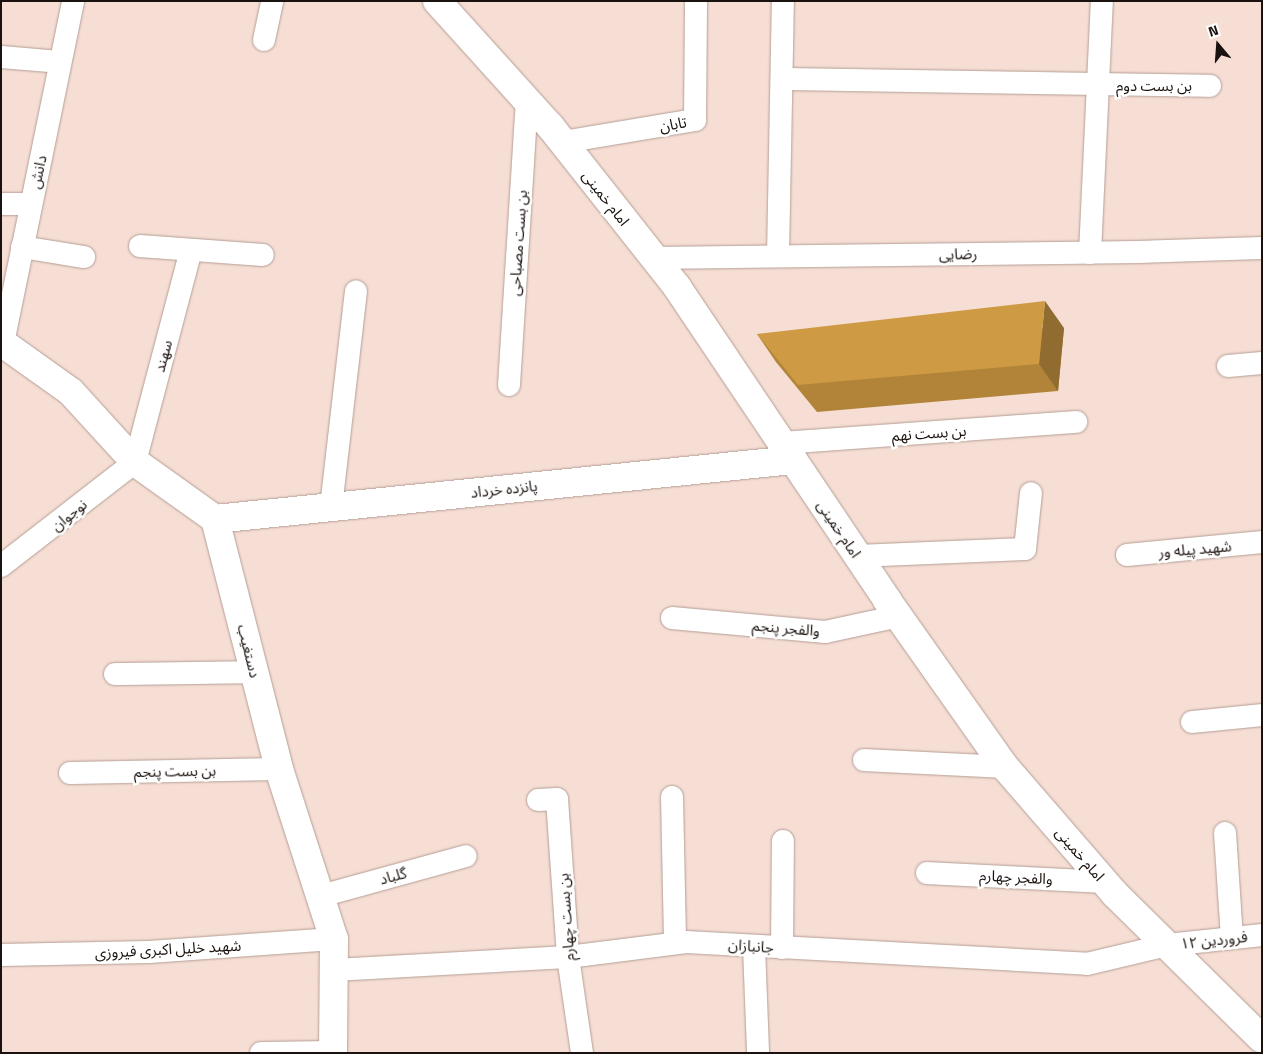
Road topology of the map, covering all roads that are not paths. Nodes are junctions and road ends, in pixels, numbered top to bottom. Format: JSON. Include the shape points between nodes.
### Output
{"nodes":[{"id":1,"x":73,"y":1,"type":"edge"},
{"id":2,"x":272,"y":1,"type":"edge"},
{"id":3,"x":437,"y":1,"type":"edge"},
{"id":4,"x":696,"y":1,"type":"edge"},
{"id":5,"x":783,"y":1,"type":"edge"},
{"id":6,"x":1102,"y":1,"type":"edge"},
{"id":7,"x":264,"y":40,"type":"dead end"},
{"id":8,"x":1,"y":57,"type":"edge"},
{"id":9,"x":60,"y":62,"type":"junction"},
{"id":10,"x":782,"y":79,"type":"junction"},
{"id":11,"x":1098,"y":86,"type":"junction"},
{"id":12,"x":1210,"y":86,"type":"dead end"},
{"id":13,"x":527,"y":101,"type":"junction"},
{"id":14,"x":563,"y":142,"type":"junction"},
{"id":15,"x":1,"y":204,"type":"edge"},
{"id":16,"x":31,"y":204,"type":"junction"},
{"id":17,"x":140,"y":246,"type":"dead end"},
{"id":18,"x":22,"y":247,"type":"junction"},
{"id":19,"x":1262,"y":248,"type":"edge"},
{"id":20,"x":192,"y":250,"type":"junction"},
{"id":21,"x":1090,"y":253,"type":"junction"},
{"id":22,"x":263,"y":255,"type":"dead end"},
{"id":23,"x":778,"y":256,"type":"junction"},
{"id":24,"x":84,"y":257,"type":"dead end"},
{"id":25,"x":653,"y":258,"type":"junction"},
{"id":26,"x":356,"y":291,"type":"dead end"},
{"id":27,"x":2,"y":342,"type":"edge"},
{"id":28,"x":1262,"y":363,"type":"edge"},
{"id":29,"x":1228,"y":366,"type":"dead end"},
{"id":30,"x":510,"y":385,"type":"dead end"},
{"id":31,"x":1076,"y":422,"type":"dead end"},
{"id":32,"x":787,"y":452,"type":"junction"},
{"id":33,"x":135,"y":462,"type":"junction"},
{"id":34,"x":1031,"y":493,"type":"dead end"},
{"id":35,"x":331,"y":507,"type":"junction"},
{"id":36,"x":215,"y":519,"type":"junction"},
{"id":37,"x":1262,"y":542,"type":"edge"},
{"id":38,"x":1127,"y":555,"type":"dead end"},
{"id":39,"x":857,"y":556,"type":"junction"},
{"id":40,"x":1,"y":566,"type":"edge"},
{"id":41,"x":898,"y":616,"type":"junction"},
{"id":42,"x":672,"y":618,"type":"dead end"},
{"id":43,"x":254,"y":672,"type":"junction"},
{"id":44,"x":115,"y":674,"type":"dead end"},
{"id":45,"x":1262,"y":715,"type":"edge"},
{"id":46,"x":1192,"y":722,"type":"dead end"},
{"id":47,"x":864,"y":760,"type":"dead end"},
{"id":48,"x":1005,"y":767,"type":"junction"},
{"id":49,"x":279,"y":769,"type":"junction"},
{"id":50,"x":70,"y":773,"type":"dead end"},
{"id":51,"x":672,"y":797,"type":"dead end"},
{"id":52,"x":538,"y":800,"type":"dead end"},
{"id":53,"x":1225,"y":833,"type":"dead end"},
{"id":54,"x":783,"y":840,"type":"dead end"},
{"id":55,"x":466,"y":856,"type":"dead end"},
{"id":56,"x":927,"y":873,"type":"dead end"},
{"id":57,"x":1104,"y":882,"type":"junction"},
{"id":58,"x":321,"y":896,"type":"junction"},
{"id":59,"x":1262,"y":935,"type":"edge"},
{"id":60,"x":1232,"y":938,"type":"junction"},
{"id":61,"x":334,"y":939,"type":"junction"},
{"id":62,"x":675,"y":943,"type":"junction"},
{"id":63,"x":1167,"y":946,"type":"junction"},
{"id":64,"x":754,"y":947,"type":"junction"},
{"id":65,"x":782,"y":948,"type":"junction"},
{"id":66,"x":1,"y":955,"type":"edge"},
{"id":67,"x":568,"y":956,"type":"junction"},
{"id":68,"x":334,"y":970,"type":"junction"},
{"id":69,"x":1262,"y":1038,"type":"edge"},
{"id":70,"x":334,"y":1052,"type":"edge"},
{"id":71,"x":261,"y":1053,"type":"edge"},
{"id":72,"x":582,"y":1053,"type":"edge"},
{"id":73,"x":758,"y":1053,"type":"edge"}],
"edges":[{"from":1,"to":9,"type":"street","name":"دانش"},
{"from":2,"to":7,"type":"street"},
{"from":3,"to":13,"type":"street","name":"امام خمینی"},
{"from":4,"to":14,"type":"street","name":"تابان","via":[[695,120]]},
{"from":5,"to":10,"type":"street"},
{"from":6,"to":11,"type":"street"},
{"from":8,"to":9,"type":"street"},
{"from":9,"to":16,"type":"street","name":"دانش"},
{"from":10,"to":11,"type":"street","name":"بن بست دوم"},
{"from":10,"to":23,"type":"street"},
{"from":11,"to":12,"type":"street","name":"بن بست دوم"},
{"from":11,"to":21,"type":"street"},
{"from":13,"to":14,"type":"street","name":"امام خمینی"},
{"from":13,"to":30,"type":"street","name":"بن بست مصباحی"},
{"from":14,"to":25,"type":"street","name":"امام خمینی"},
{"from":15,"to":16,"type":"street"},
{"from":16,"to":18,"type":"street","name":"دانش"},
{"from":17,"to":20,"type":"street"},
{"from":18,"to":24,"type":"street"},
{"from":18,"to":27,"type":"street","name":"دانش"},
{"from":19,"to":21,"type":"street","name":"رضایی"},
{"from":20,"to":22,"type":"street"},
{"from":20,"to":33,"type":"street","name":"سهند"},
{"from":21,"to":23,"type":"street","name":"رضایی"},
{"from":23,"to":25,"type":"street","name":"رضایی"},
{"from":25,"to":32,"type":"street","name":"امام خمینی"},
{"from":26,"to":35,"type":"street"},
{"from":27,"to":33,"type":"street","via":[[71,392]]},
{"from":28,"to":29,"type":"street"},
{"from":31,"to":32,"type":"street","name":"بن بست نهم"},
{"from":32,"to":35,"type":"street","name":"پانزده خرداد"},
{"from":32,"to":39,"type":"street","name":"امام خمینی"},
{"from":33,"to":36,"type":"street"},
{"from":33,"to":40,"type":"street","name":"نوجوان"},
{"from":34,"to":39,"type":"street","via":[[1025,549]]},
{"from":35,"to":36,"type":"street","name":"پانزده خرداد"},
{"from":36,"to":43,"type":"street","name":"دستغیب"},
{"from":37,"to":38,"type":"street","name":"شهید پیله ور"},
{"from":39,"to":41,"type":"street","name":"امام خمینی"},
{"from":41,"to":42,"type":"street","name":"والفجر پنجم","via":[[825,632]]},
{"from":41,"to":48,"type":"street","name":"امام خمینی"},
{"from":43,"to":44,"type":"street"},
{"from":43,"to":49,"type":"street","name":"دستغیب"},
{"from":45,"to":46,"type":"street"},
{"from":47,"to":48,"type":"street"},
{"from":48,"to":57,"type":"street","name":"امام خمینی"},
{"from":49,"to":50,"type":"street","name":"بن بست پنجم"},
{"from":49,"to":58,"type":"street","name":"دستغیب"},
{"from":51,"to":62,"type":"street"},
{"from":52,"to":67,"type":"street","name":"بن بست چهارم","via":[[557,799]]},
{"from":53,"to":60,"type":"street"},
{"from":54,"to":65,"type":"street"},
{"from":55,"to":58,"type":"street","name":"گلباد"},
{"from":56,"to":57,"type":"street","name":"والفجر چهارم"},
{"from":57,"to":63,"type":"street","name":"امام خمینی"},
{"from":58,"to":61,"type":"street","name":"دستغیب"},
{"from":59,"to":60,"type":"street","name":"۱۲ فروردین"},
{"from":60,"to":63,"type":"street","name":"۱۲ فروردین"},
{"from":61,"to":66,"type":"street","name":"شهید خلیل اکبری فیروزی","via":[[149,952]]},
{"from":61,"to":68,"type":"street","name":"دستغیب"},
{"from":62,"to":64,"type":"street","name":"جانبازان"},
{"from":62,"to":67,"type":"street","name":"جانبازان"},
{"from":63,"to":65,"type":"street","name":"جانبازان","via":[[1087,964]]},
{"from":63,"to":69,"type":"street","name":"امام خمینی"},
{"from":64,"to":65,"type":"street","name":"جانبازان"},
{"from":64,"to":73,"type":"street"},
{"from":67,"to":68,"type":"street","name":"جانبازان"},
{"from":67,"to":72,"type":"street","name":"بن بست چهارم"},
{"from":68,"to":70,"type":"street","name":"دستغیب"},
{"from":70,"to":71,"type":"street"}]}
